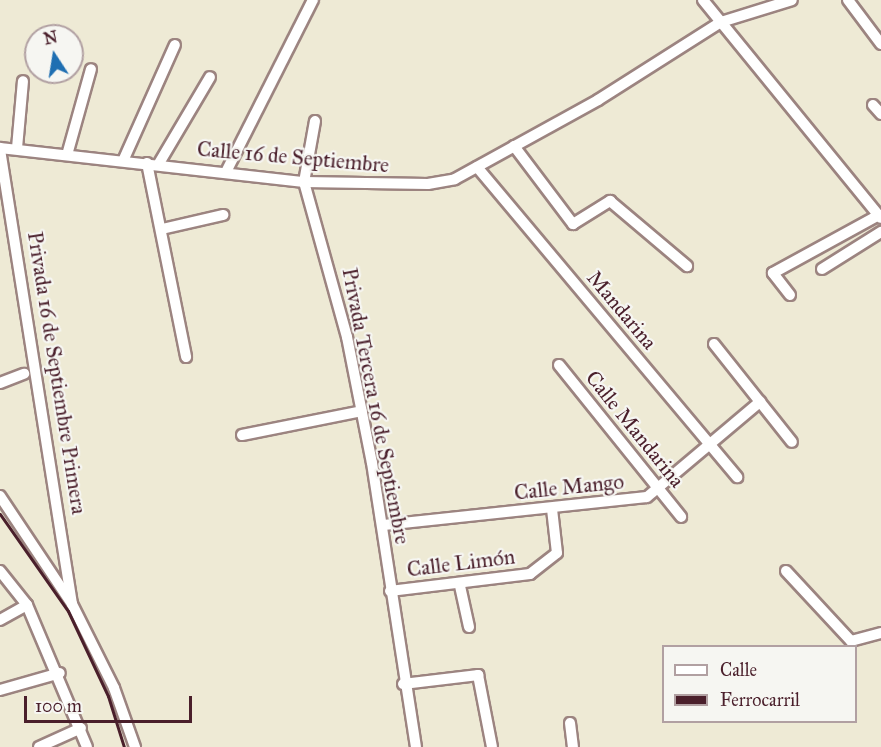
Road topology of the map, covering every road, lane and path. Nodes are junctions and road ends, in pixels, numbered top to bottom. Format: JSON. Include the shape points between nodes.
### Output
{"nodes":[{"id":1,"x":313,"y":0,"type":"edge"},
{"id":2,"x":703,"y":0,"type":"edge"},
{"id":3,"x":792,"y":0,"type":"edge"},
{"id":4,"x":848,"y":0,"type":"edge"},
{"id":5,"x":721,"y":22,"type":"junction"},
{"id":6,"x":879,"y":40,"type":"edge"},
{"id":7,"x":175,"y":45,"type":"dead end"},
{"id":8,"x":91,"y":69,"type":"dead end"},
{"id":9,"x":210,"y":78,"type":"dead end"},
{"id":10,"x":23,"y":81,"type":"dead end"},
{"id":11,"x":873,"y":105,"type":"dead end"},
{"id":12,"x":881,"y":114,"type":"edge"},
{"id":13,"x":315,"y":122,"type":"dead end"},
{"id":14,"x":514,"y":146,"type":"junction"},
{"id":15,"x":0,"y":148,"type":"edge"},
{"id":16,"x":17,"y":148,"type":"junction"},
{"id":17,"x":67,"y":155,"type":"junction"},
{"id":18,"x":123,"y":161,"type":"junction"},
{"id":19,"x":152,"y":164,"type":"junction"},
{"id":20,"x":477,"y":167,"type":"junction"},
{"id":21,"x":226,"y":172,"type":"junction"},
{"id":22,"x":304,"y":182,"type":"junction"},
{"id":23,"x":223,"y":215,"type":"dead end"},
{"id":24,"x":880,"y":217,"type":"edge"},
{"id":25,"x":162,"y":228,"type":"junction"},
{"id":26,"x":881,"y":232,"type":"edge"},
{"id":27,"x":687,"y":266,"type":"dead end"},
{"id":28,"x":822,"y":269,"type":"dead end"},
{"id":29,"x":790,"y":295,"type":"dead end"},
{"id":30,"x":714,"y":344,"type":"dead end"},
{"id":31,"x":186,"y":357,"type":"dead end"},
{"id":32,"x":560,"y":365,"type":"dead end"},
{"id":33,"x":24,"y":374,"type":"dead end"},
{"id":34,"x":0,"y":383,"type":"edge"},
{"id":35,"x":760,"y":402,"type":"junction"},
{"id":36,"x":362,"y":411,"type":"junction"},
{"id":37,"x":242,"y":435,"type":"dead end"},
{"id":38,"x":792,"y":442,"type":"dead end"},
{"id":39,"x":710,"y":446,"type":"junction"},
{"id":40,"x":737,"y":477,"type":"dead end"},
{"id":41,"x":657,"y":489,"type":"junction"},
{"id":42,"x":0,"y":496,"type":"edge"},
{"id":43,"x":552,"y":509,"type":"junction"},
{"id":44,"x":681,"y":517,"type":"dead end"},
{"id":45,"x":384,"y":525,"type":"junction"},
{"id":46,"x":0,"y":571,"type":"edge"},
{"id":47,"x":786,"y":571,"type":"dead end"},
{"id":48,"x":460,"y":586,"type":"junction"},
{"id":49,"x":390,"y":591,"type":"junction"},
{"id":50,"x":27,"y":604,"type":"junction"},
{"id":51,"x":72,"y":604,"type":"junction"},
{"id":52,"x":0,"y":620,"type":"edge"},
{"id":53,"x":469,"y":627,"type":"dead end"},
{"id":54,"x":881,"y":633,"type":"edge"},
{"id":55,"x":60,"y":673,"type":"junction"},
{"id":56,"x":403,"y":684,"type":"junction"},
{"id":57,"x":0,"y":690,"type":"edge"},
{"id":58,"x":570,"y":723,"type":"dead end"},
{"id":59,"x":81,"y":728,"type":"junction"},
{"id":60,"x":39,"y":747,"type":"edge"},
{"id":61,"x":87,"y":747,"type":"edge"},
{"id":62,"x":135,"y":747,"type":"edge"},
{"id":63,"x":416,"y":747,"type":"edge"},
{"id":64,"x":492,"y":747,"type":"edge"},
{"id":65,"x":573,"y":747,"type":"edge"}],
"edges":[{"from":1,"to":21,"type":"street"},
{"from":2,"to":5,"type":"street"},
{"from":3,"to":5,"type":"street","name":"Calle 16 de Septiembre"},
{"from":4,"to":6,"type":"street"},
{"from":5,"to":14,"type":"street","name":"Calle 16 de Septiembre"},
{"from":5,"to":24,"type":"street"},
{"from":7,"to":18,"type":"street"},
{"from":8,"to":17,"type":"street"},
{"from":9,"to":19,"type":"street"},
{"from":10,"to":16,"type":"street"},
{"from":11,"to":12,"type":"street"},
{"from":13,"to":22,"type":"street"},
{"from":14,"to":20,"type":"street","name":"Calle 16 de Septiembre"},
{"from":14,"to":27,"type":"street","via":[[573,224],[610,201]]},
{"from":15,"to":16,"type":"street","name":"Calle 16 de Septiembre"},
{"from":15,"to":51,"type":"street","name":"Privada 16 de Septiembre Primera"},
{"from":16,"to":17,"type":"street","name":"Calle 16 de Septiembre"},
{"from":17,"to":18,"type":"street","name":"Calle 16 de Septiembre"},
{"from":18,"to":19,"type":"street","name":"Calle 16 de Septiembre"},
{"from":19,"to":21,"type":"street","name":"Calle 16 de Septiembre"},
{"from":19,"to":25,"type":"street"},
{"from":20,"to":22,"type":"street","name":"Calle 16 de Septiembre","via":[[429,184]]},
{"from":20,"to":39,"type":"street","name":"Mandarina"},
{"from":21,"to":22,"type":"street","name":"Calle 16 de Septiembre"},
{"from":22,"to":36,"type":"street","name":"Privada Tercera 16 de Septiembre"},
{"from":23,"to":25,"type":"street"},
{"from":24,"to":29,"type":"street","via":[[773,273]]},
{"from":25,"to":31,"type":"street"},
{"from":26,"to":28,"type":"street"},
{"from":30,"to":35,"type":"street"},
{"from":32,"to":41,"type":"street","name":"Calle Mandarina"},
{"from":33,"to":34,"type":"street"},
{"from":35,"to":38,"type":"street"},
{"from":35,"to":39,"type":"street","name":"Calle Mango"},
{"from":36,"to":37,"type":"street"},
{"from":36,"to":45,"type":"street","name":"Privada Tercera 16 de Septiembre"},
{"from":39,"to":40,"type":"street","name":"Mandarina"},
{"from":39,"to":41,"type":"street","name":"Calle Mango"},
{"from":41,"to":43,"type":"street","name":"Calle Mango","via":[[631,501]]},
{"from":41,"to":44,"type":"street","name":"Calle Mandarina"},
{"from":42,"to":51,"type":"street"},
{"from":43,"to":45,"type":"street","name":"Calle Mango"},
{"from":43,"to":48,"type":"street","name":"Calle Limón","via":[[557,553],[543,566],[530,574]]},
{"from":45,"to":49,"type":"street","name":"Privada Tercera 16 de Septiembre"},
{"from":46,"to":50,"type":"street"},
{"from":47,"to":54,"type":"street","via":[[851,641]]},
{"from":48,"to":49,"type":"street","name":"Calle Limón"},
{"from":48,"to":53,"type":"street"},
{"from":49,"to":56,"type":"street","name":"Privada Tercera 16 de Septiembre"},
{"from":50,"to":52,"type":"street"},
{"from":50,"to":55,"type":"street"},
{"from":51,"to":62,"type":"street","via":[[114,688]]},
{"from":55,"to":57,"type":"street"},
{"from":55,"to":59,"type":"street"},
{"from":56,"to":63,"type":"street","name":"Privada Tercera 16 de Septiembre"},
{"from":56,"to":64,"type":"street","via":[[478,675]]},
{"from":58,"to":65,"type":"street"},
{"from":59,"to":60,"type":"street"},
{"from":59,"to":61,"type":"street"}]}
